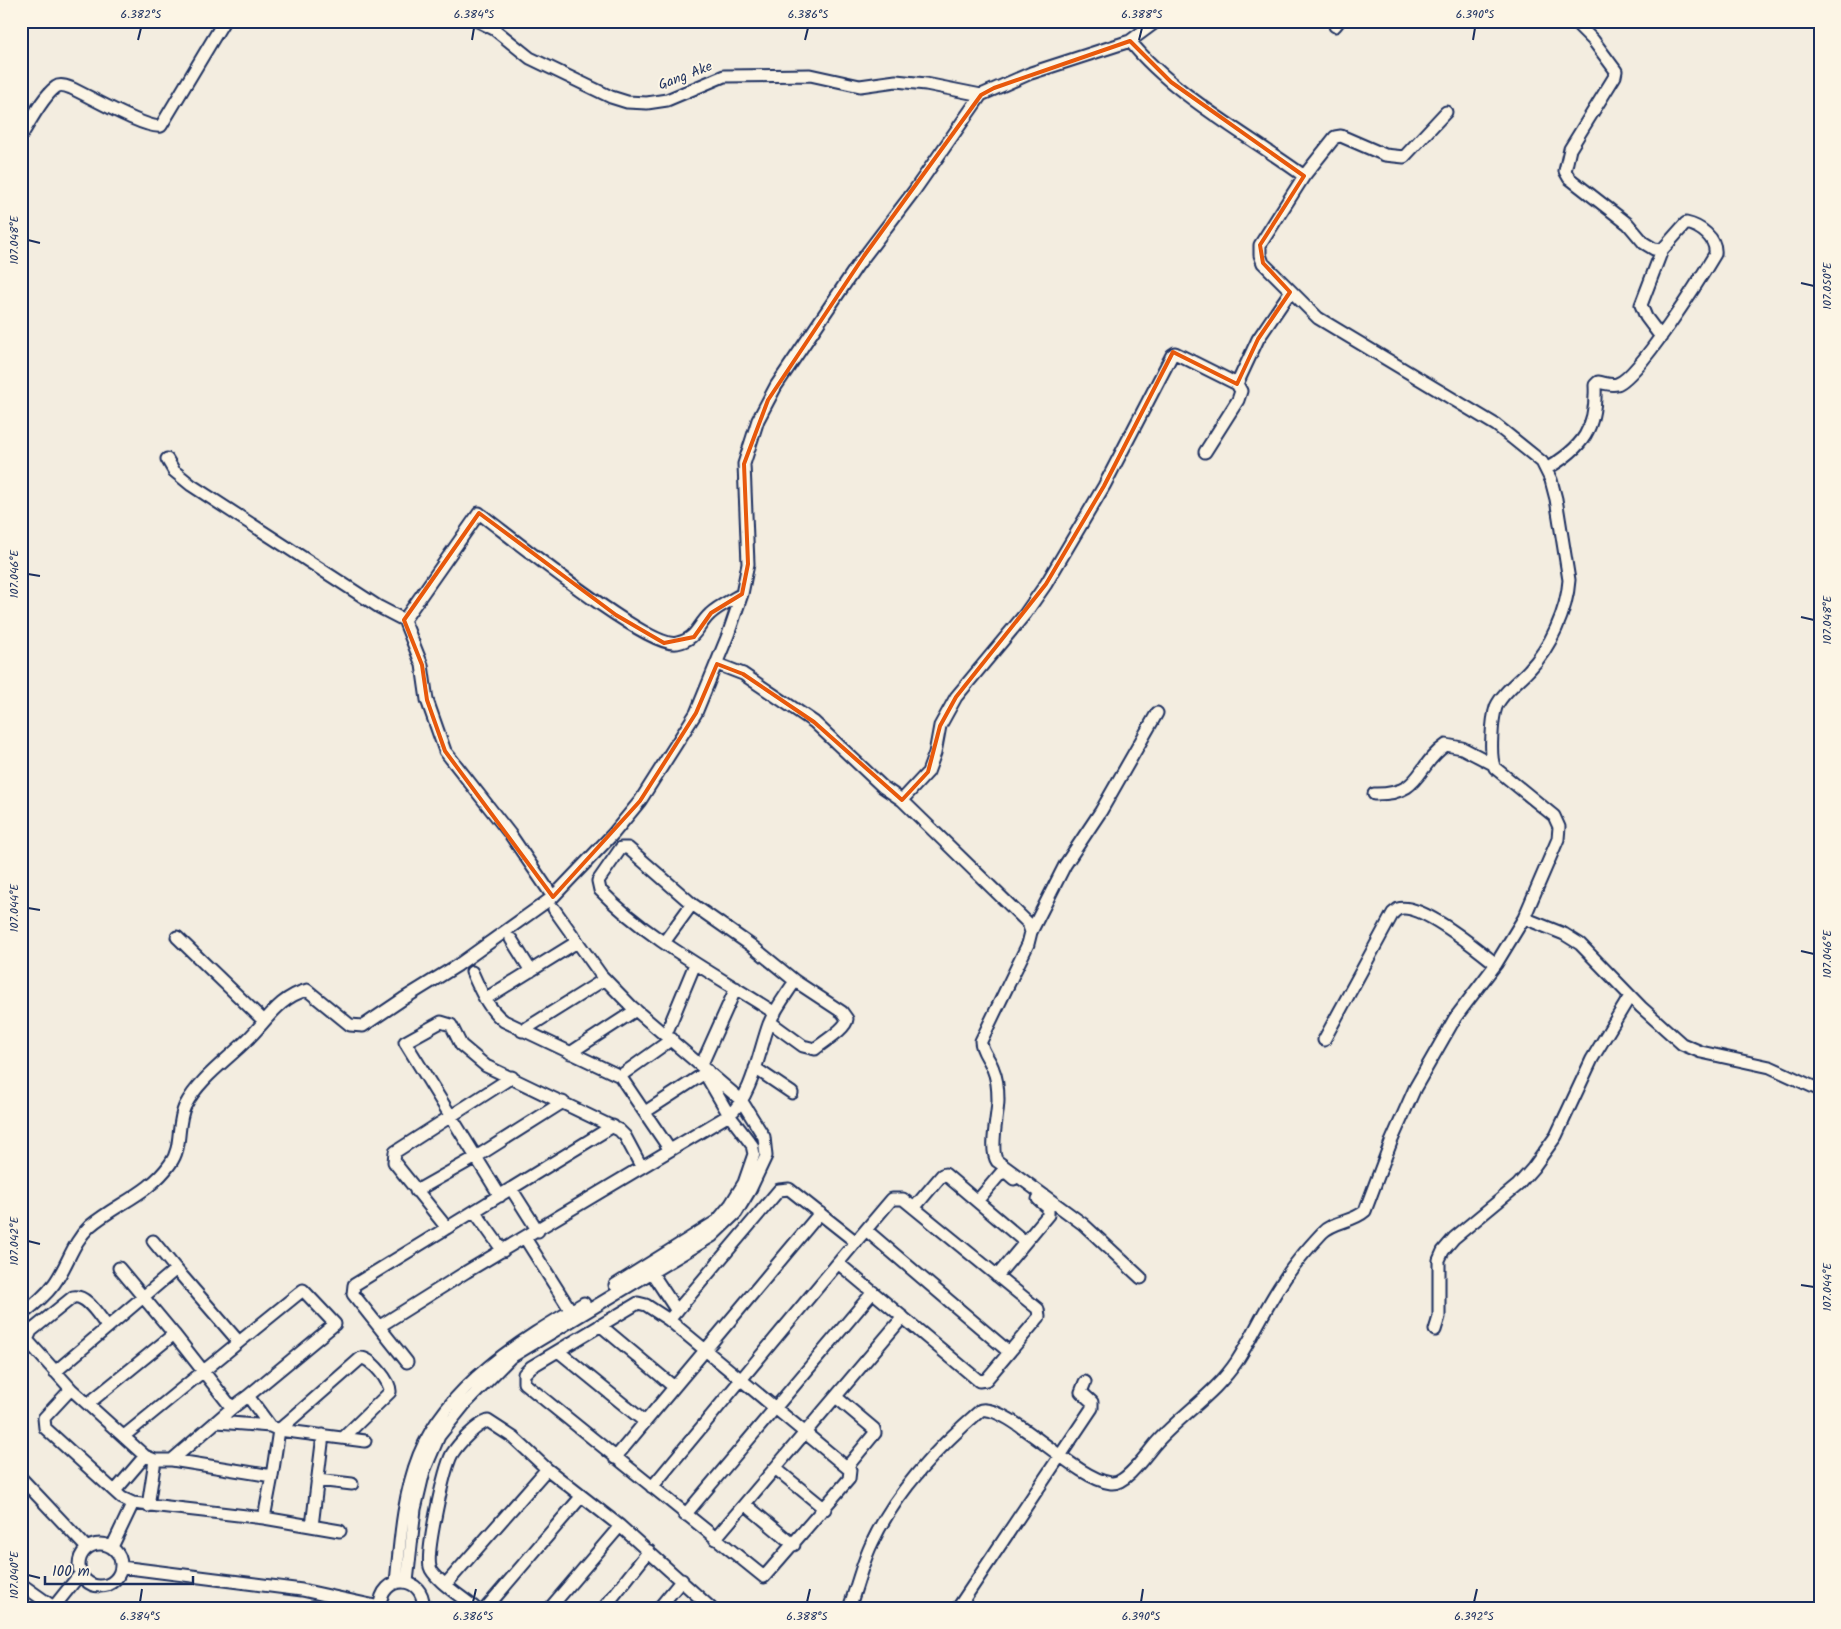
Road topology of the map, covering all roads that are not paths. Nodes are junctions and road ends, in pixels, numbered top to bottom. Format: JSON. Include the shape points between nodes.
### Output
{"nodes":[{"id":1,"x":224,"y":21,"type":"edge"},
{"id":2,"x":478,"y":21,"type":"edge"},
{"id":3,"x":1157,"y":21,"type":"edge"},
{"id":4,"x":1574,"y":21,"type":"edge"},
{"id":5,"x":1130,"y":41,"type":"junction"},
{"id":6,"x":981,"y":95,"type":"junction"},
{"id":7,"x":1446,"y":112,"type":"dead end"},
{"id":8,"x":21,"y":136,"type":"edge"},
{"id":9,"x":1304,"y":176,"type":"junction"},
{"id":10,"x":1662,"y":250,"type":"junction"},
{"id":11,"x":1290,"y":292,"type":"junction"},
{"id":12,"x":1661,"y":336,"type":"junction"},
{"id":13,"x":1237,"y":384,"type":"junction"},
{"id":14,"x":1205,"y":452,"type":"dead end"},
{"id":15,"x":167,"y":459,"type":"dead end"},
{"id":16,"x":1546,"y":469,"type":"junction"},
{"id":17,"x":742,"y":594,"type":"junction"},
{"id":18,"x":404,"y":620,"type":"junction"},
{"id":19,"x":717,"y":664,"type":"junction"},
{"id":20,"x":1157,"y":714,"type":"dead end"},
{"id":21,"x":1493,"y":764,"type":"junction"},
{"id":22,"x":1374,"y":794,"type":"dead end"},
{"id":23,"x":902,"y":800,"type":"junction"},
{"id":24,"x":553,"y":897,"type":"junction"},
{"id":25,"x":692,"y":904,"type":"junction"},
{"id":26,"x":554,"y":909,"type":"dead end"},
{"id":27,"x":1524,"y":918,"type":"junction"},
{"id":28,"x":1031,"y":932,"type":"junction"},
{"id":29,"x":177,"y":937,"type":"dead end"},
{"id":30,"x":512,"y":939,"type":"dead end"},
{"id":31,"x":577,"y":942,"type":"junction"},
{"id":32,"x":665,"y":942,"type":"junction"},
{"id":33,"x":1497,"y":961,"type":"junction"},
{"id":34,"x":695,"y":964,"type":"junction"},
{"id":35,"x":531,"y":970,"type":"junction"},
{"id":36,"x":472,"y":972,"type":"dead end"},
{"id":37,"x":605,"y":979,"type":"junction"},
{"id":38,"x":795,"y":981,"type":"junction"},
{"id":39,"x":736,"y":988,"type":"junction"},
{"id":40,"x":1630,"y":996,"type":"junction"},
{"id":41,"x":485,"y":1000,"type":"junction"},
{"id":42,"x":636,"y":1010,"type":"junction"},
{"id":43,"x":772,"y":1018,"type":"junction"},
{"id":44,"x":264,"y":1021,"type":"junction"},
{"id":45,"x":522,"y":1031,"type":"junction"},
{"id":46,"x":669,"y":1037,"type":"junction"},
{"id":47,"x":1324,"y":1040,"type":"dead end"},
{"id":48,"x":570,"y":1053,"type":"junction"},
{"id":49,"x":756,"y":1068,"type":"junction"},
{"id":50,"x":704,"y":1069,"type":"junction"},
{"id":51,"x":620,"y":1076,"type":"junction"},
{"id":52,"x":512,"y":1077,"type":"junction"},
{"id":53,"x":1817,"y":1089,"type":"edge"},
{"id":54,"x":792,"y":1093,"type":"dead end"},
{"id":55,"x":740,"y":1100,"type":"junction"},
{"id":56,"x":564,"y":1102,"type":"junction"},
{"id":57,"x":645,"y":1112,"type":"junction"},
{"id":58,"x":452,"y":1115,"type":"junction"},
{"id":59,"x":730,"y":1115,"type":"junction"},
{"id":60,"x":613,"y":1126,"type":"junction"},
{"id":61,"x":670,"y":1150,"type":"junction"},
{"id":62,"x":476,"y":1157,"type":"junction"},
{"id":63,"x":641,"y":1166,"type":"junction"},
{"id":64,"x":512,"y":1190,"type":"junction"},
{"id":65,"x":416,"y":1191,"type":"junction"},
{"id":66,"x":500,"y":1196,"type":"junction"},
{"id":67,"x":978,"y":1200,"type":"junction"},
{"id":68,"x":914,"y":1208,"type":"junction"},
{"id":69,"x":475,"y":1212,"type":"junction"},
{"id":70,"x":820,"y":1213,"type":"junction"},
{"id":71,"x":447,"y":1228,"type":"junction"},
{"id":72,"x":866,"y":1230,"type":"junction"},
{"id":73,"x":538,"y":1231,"type":"junction"},
{"id":74,"x":525,"y":1238,"type":"junction"},
{"id":75,"x":153,"y":1241,"type":"dead end"},
{"id":76,"x":856,"y":1242,"type":"junction"},
{"id":77,"x":1025,"y":1242,"type":"junction"},
{"id":78,"x":503,"y":1251,"type":"junction"},
{"id":79,"x":838,"y":1263,"type":"junction"},
{"id":80,"x":119,"y":1268,"type":"dead end"},
{"id":81,"x":176,"y":1269,"type":"junction"},
{"id":82,"x":650,"y":1269,"type":"junction"},
{"id":83,"x":997,"y":1276,"type":"junction"},
{"id":84,"x":1141,"y":1278,"type":"dead end"},
{"id":85,"x":873,"y":1292,"type":"junction"},
{"id":86,"x":142,"y":1297,"type":"junction"},
{"id":87,"x":571,"y":1311,"type":"junction"},
{"id":88,"x":677,"y":1311,"type":"junction"},
{"id":89,"x":21,"y":1315,"type":"edge"},
{"id":90,"x":903,"y":1317,"type":"junction"},
{"id":91,"x":669,"y":1320,"type":"junction"},
{"id":92,"x":600,"y":1325,"type":"junction"},
{"id":93,"x":108,"y":1326,"type":"junction"},
{"id":94,"x":380,"y":1326,"type":"junction"},
{"id":95,"x":1435,"y":1330,"type":"dead end"},
{"id":96,"x":174,"y":1334,"type":"junction"},
{"id":97,"x":239,"y":1342,"type":"junction"},
{"id":98,"x":705,"y":1350,"type":"junction"},
{"id":99,"x":558,"y":1351,"type":"junction"},
{"id":100,"x":1009,"y":1352,"type":"junction"},
{"id":101,"x":407,"y":1362,"type":"dead end"},
{"id":102,"x":203,"y":1371,"type":"junction"},
{"id":103,"x":55,"y":1372,"type":"junction"},
{"id":104,"x":741,"y":1380,"type":"junction"},
{"id":105,"x":1085,"y":1382,"type":"dead end"},
{"id":106,"x":674,"y":1387,"type":"junction"},
{"id":107,"x":71,"y":1389,"type":"junction"},
{"id":108,"x":248,"y":1396,"type":"junction"},
{"id":109,"x":836,"y":1397,"type":"junction"},
{"id":110,"x":89,"y":1403,"type":"junction"},
{"id":111,"x":232,"y":1408,"type":"junction"},
{"id":112,"x":775,"y":1408,"type":"junction"},
{"id":113,"x":217,"y":1422,"type":"junction"},
{"id":114,"x":645,"y":1422,"type":"junction"},
{"id":115,"x":275,"y":1428,"type":"junction"},
{"id":116,"x":805,"y":1433,"type":"junction"},
{"id":117,"x":323,"y":1435,"type":"junction"},
{"id":118,"x":124,"y":1436,"type":"junction"},
{"id":119,"x":344,"y":1437,"type":"junction"},
{"id":120,"x":364,"y":1441,"type":"dead end"},
{"id":121,"x":1059,"y":1455,"type":"junction"},
{"id":122,"x":150,"y":1458,"type":"junction"},
{"id":123,"x":615,"y":1458,"type":"junction"},
{"id":124,"x":172,"y":1460,"type":"junction"},
{"id":125,"x":846,"y":1467,"type":"junction"},
{"id":126,"x":776,"y":1468,"type":"junction"},
{"id":127,"x":547,"y":1469,"type":"junction"},
{"id":128,"x":272,"y":1476,"type":"junction"},
{"id":129,"x":21,"y":1478,"type":"edge"},
{"id":130,"x":317,"y":1480,"type":"junction"},
{"id":131,"x":352,"y":1484,"type":"dead end"},
{"id":132,"x":652,"y":1487,"type":"junction"},
{"id":133,"x":115,"y":1491,"type":"junction"},
{"id":134,"x":581,"y":1497,"type":"junction"},
{"id":135,"x":133,"y":1503,"type":"junction"},
{"id":136,"x":745,"y":1504,"type":"junction"},
{"id":137,"x":148,"y":1506,"type":"junction"},
{"id":138,"x":824,"y":1509,"type":"junction"},
{"id":139,"x":685,"y":1515,"type":"junction"},
{"id":140,"x":264,"y":1518,"type":"junction"},
{"id":141,"x":312,"y":1526,"type":"junction"},
{"id":142,"x":620,"y":1526,"type":"junction"},
{"id":143,"x":340,"y":1531,"type":"dead end"},
{"id":144,"x":715,"y":1539,"type":"junction"},
{"id":145,"x":794,"y":1545,"type":"junction"},
{"id":146,"x":87,"y":1548,"type":"junction"},
{"id":147,"x":112,"y":1548,"type":"junction"},
{"id":148,"x":649,"y":1551,"type":"junction"},
{"id":149,"x":120,"y":1567,"type":"junction"},
{"id":150,"x":81,"y":1573,"type":"junction"},
{"id":151,"x":682,"y":1580,"type":"junction"},
{"id":152,"x":402,"y":1582,"type":"junction"},
{"id":153,"x":446,"y":1584,"type":"junction"},
{"id":154,"x":21,"y":1585,"type":"edge"},
{"id":155,"x":52,"y":1607,"type":"edge"},
{"id":156,"x":380,"y":1607,"type":"edge"},
{"id":157,"x":423,"y":1608,"type":"edge"},
{"id":158,"x":475,"y":1608,"type":"edge"},
{"id":159,"x":486,"y":1608,"type":"edge"},
{"id":160,"x":550,"y":1608,"type":"edge"},
{"id":161,"x":604,"y":1608,"type":"edge"},
{"id":162,"x":660,"y":1608,"type":"edge"},
{"id":163,"x":711,"y":1608,"type":"edge"},
{"id":164,"x":849,"y":1608,"type":"edge"},
{"id":165,"x":958,"y":1608,"type":"edge"}],
"edges":[{"from":1,"to":8,"type":"street","via":[[161,126],[154,127],[126,116],[62,85],[56,86]]},
{"from":2,"to":6,"type":"street","name":"Gang Ake","via":[[494,29],[530,58],[627,102],[667,100],[712,80],[733,76],[810,75],[860,86],[896,81]]},
{"from":3,"to":5,"type":"street"},
{"from":4,"to":10,"type":"street","via":[[1616,70],[1570,149],[1564,171],[1628,224],[1644,242]]},
{"from":5,"to":6,"type":"street","via":[[1031,73]]},
{"from":5,"to":9,"type":"street","via":[[1171,82]]},
{"from":6,"to":17,"type":"street","via":[[860,261],[776,386],[758,420],[744,464],[748,564]]},
{"from":7,"to":9,"type":"street","via":[[1404,157],[1385,155],[1341,136],[1335,137]]},
{"from":9,"to":11,"type":"street","via":[[1260,245],[1263,262]]},
{"from":10,"to":12,"type":"street","via":[[1641,305]]},
{"from":10,"to":12,"type":"street","via":[[1686,223],[1709,236],[1716,249],[1697,284]]},
{"from":11,"to":13,"type":"street","via":[[1258,339]]},
{"from":11,"to":16,"type":"street","via":[[1336,330],[1496,425],[1542,462]]},
{"from":12,"to":16,"type":"street","via":[[1623,381],[1594,385],[1591,428],[1583,441]]},
{"from":13,"to":14,"type":"street","via":[[1240,391],[1238,400]]},
{"from":13,"to":23,"type":"street","via":[[1175,353],[1172,355],[1104,486],[1046,584],[956,697],[940,726],[928,772]]},
{"from":15,"to":18,"type":"street","via":[[174,471],[191,485],[379,608]]},
{"from":16,"to":21,"type":"street","via":[[1560,517],[1569,580],[1568,596],[1546,646],[1497,707]]},
{"from":17,"to":18,"type":"street","via":[[711,613],[694,637],[676,644],[664,643],[609,610],[479,513]]},
{"from":17,"to":19,"type":"street"},
{"from":18,"to":24,"type":"street","via":[[422,665],[427,700],[445,751]]},
{"from":19,"to":23,"type":"street","via":[[743,674],[814,722],[883,787]]},
{"from":19,"to":24,"type":"street","via":[[696,713],[640,801],[614,834]]},
{"from":20,"to":28,"type":"street","via":[[1101,811],[1064,865]]},
{"from":21,"to":22,"type":"street","via":[[1462,748],[1446,745],[1411,785],[1394,794]]},
{"from":21,"to":27,"type":"street","via":[[1546,808],[1559,827],[1554,850]]},
{"from":23,"to":28,"type":"street","via":[[1028,923]]},
{"from":24,"to":44,"type":"street","via":[[458,965],[363,1026],[350,1025],[306,990],[279,1005]]},
{"from":25,"to":32,"type":"street"},
{"from":25,"to":32,"type":"street","via":[[628,848],[623,846],[616,853],[598,881],[600,890]]},
{"from":25,"to":38,"type":"street"},
{"from":26,"to":31,"type":"street"},
{"from":27,"to":33,"type":"street"},
{"from":27,"to":40,"type":"street","via":[[1580,944]]},
{"from":28,"to":84,"type":"street","via":[[980,1041],[994,1069],[997,1090],[994,1149],[997,1161],[1083,1224]]},
{"from":29,"to":44,"type":"street"},
{"from":30,"to":35,"type":"street"},
{"from":31,"to":35,"type":"street"},
{"from":31,"to":37,"type":"street"},
{"from":32,"to":34,"type":"street"},
{"from":33,"to":47,"type":"street","via":[[1441,924],[1407,908],[1398,909]]},
{"from":33,"to":121,"type":"street","via":[[1454,1018],[1415,1088],[1365,1211],[1358,1217],[1324,1230],[1282,1282],[1227,1373],[1120,1482],[1101,1481]]},
{"from":34,"to":39,"type":"street"},
{"from":34,"to":46,"type":"street"},
{"from":35,"to":41,"type":"street"},
{"from":36,"to":41,"type":"street"},
{"from":37,"to":42,"type":"street"},
{"from":37,"to":45,"type":"street"},
{"from":38,"to":43,"type":"street"},
{"from":38,"to":43,"type":"street","via":[[842,1012],[847,1019],[846,1024],[815,1049],[809,1049]]},
{"from":39,"to":43,"type":"street"},
{"from":39,"to":50,"type":"street"},
{"from":40,"to":53,"type":"street","via":[[1671,1035],[1690,1048],[1770,1067]]},
{"from":40,"to":95,"type":"street","via":[[1592,1059],[1556,1136],[1533,1168],[1518,1186],[1443,1250],[1439,1260],[1439,1317]]},
{"from":41,"to":45,"type":"street","via":[[497,1016]]},
{"from":42,"to":46,"type":"street"},
{"from":42,"to":48,"type":"street"},
{"from":43,"to":49,"type":"street"},
{"from":44,"to":89,"type":"street","via":[[191,1096],[185,1107],[171,1164],[156,1181],[91,1225],[74,1243],[55,1283]]},
{"from":45,"to":48,"type":"street"},
{"from":46,"to":50,"type":"street"},
{"from":46,"to":51,"type":"street"},
{"from":48,"to":51,"type":"street"},
{"from":49,"to":54,"type":"street"},
{"from":49,"to":55,"type":"street"},
{"from":50,"to":55,"type":"street"},
{"from":50,"to":57,"type":"street"},
{"from":50,"to":59,"type":"street"},
{"from":51,"to":57,"type":"street"},
{"from":52,"to":56,"type":"street"},
{"from":52,"to":58,"type":"street"},
{"from":52,"to":58,"type":"street","via":[[470,1055],[446,1022],[419,1032],[405,1042]]},
{"from":55,"to":59,"type":"street"},
{"from":55,"to":82,"type":"street","via":[[764,1137],[767,1150],[750,1190],[724,1226],[712,1236]]},
{"from":56,"to":60,"type":"street"},
{"from":56,"to":62,"type":"street"},
{"from":57,"to":61,"type":"street"},
{"from":58,"to":62,"type":"street"},
{"from":58,"to":65,"type":"street","via":[[395,1152],[394,1162]]},
{"from":59,"to":61,"type":"street"},
{"from":59,"to":82,"type":"street","via":[[752,1145],[754,1154],[744,1183],[717,1221]]},
{"from":60,"to":63,"type":"street","via":[[625,1136]]},
{"from":60,"to":64,"type":"street"},
{"from":61,"to":63,"type":"street"},
{"from":62,"to":65,"type":"street"},
{"from":62,"to":66,"type":"street"},
{"from":63,"to":73,"type":"street"},
{"from":64,"to":66,"type":"street"},
{"from":64,"to":73,"type":"street"},
{"from":65,"to":71,"type":"street"},
{"from":66,"to":69,"type":"street"},
{"from":67,"to":68,"type":"street","via":[[942,1174]]},
{"from":67,"to":77,"type":"street"},
{"from":67,"to":77,"type":"street","via":[[1004,1172],[1048,1208],[1048,1215]]},
{"from":68,"to":72,"type":"street","via":[[903,1198],[892,1200]]},
{"from":68,"to":83,"type":"street"},
{"from":69,"to":71,"type":"street"},
{"from":69,"to":78,"type":"street"},
{"from":70,"to":76,"type":"street"},
{"from":70,"to":88,"type":"street","via":[[789,1189],[780,1190]]},
{"from":70,"to":98,"type":"street"},
{"from":71,"to":94,"type":"street","via":[[354,1285],[352,1294]]},
{"from":72,"to":76,"type":"street"},
{"from":72,"to":100,"type":"street"},
{"from":73,"to":74,"type":"street"},
{"from":74,"to":78,"type":"street"},
{"from":74,"to":87,"type":"street"},
{"from":75,"to":81,"type":"street"},
{"from":76,"to":79,"type":"street"},
{"from":77,"to":83,"type":"street"},
{"from":78,"to":94,"type":"street"},
{"from":79,"to":85,"type":"street"},
{"from":79,"to":104,"type":"street"},
{"from":80,"to":86,"type":"street"},
{"from":81,"to":86,"type":"street"},
{"from":81,"to":97,"type":"street"},
{"from":82,"to":87,"type":"street"},
{"from":82,"to":88,"type":"street"},
{"from":82,"to":152,"type":"street","via":[[511,1357],[439,1436],[424,1471]]},
{"from":83,"to":100,"type":"street","via":[[1039,1312]]},
{"from":85,"to":90,"type":"street"},
{"from":85,"to":112,"type":"street"},
{"from":86,"to":93,"type":"street"},
{"from":86,"to":96,"type":"street"},
{"from":87,"to":152,"type":"street","via":[[491,1363],[431,1433],[419,1456],[404,1518]]},
{"from":88,"to":91,"type":"street"},
{"from":90,"to":100,"type":"street","via":[[979,1381],[986,1380]]},
{"from":90,"to":109,"type":"street"},
{"from":91,"to":92,"type":"street","via":[[646,1304],[638,1303]]},
{"from":91,"to":98,"type":"street"},
{"from":92,"to":99,"type":"street"},
{"from":92,"to":106,"type":"street"},
{"from":93,"to":103,"type":"street"},
{"from":93,"to":103,"type":"street","via":[[78,1296],[72,1297],[31,1331],[27,1340]]},
{"from":94,"to":101,"type":"street"},
{"from":96,"to":102,"type":"street"},
{"from":96,"to":110,"type":"street"},
{"from":97,"to":102,"type":"street"},
{"from":97,"to":108,"type":"street","via":[[303,1290],[335,1324]]},
{"from":98,"to":104,"type":"street"},
{"from":98,"to":106,"type":"street"},
{"from":99,"to":114,"type":"street"},
{"from":99,"to":123,"type":"street","via":[[524,1374],[524,1384]]},
{"from":102,"to":111,"type":"street"},
{"from":102,"to":118,"type":"street"},
{"from":103,"to":107,"type":"street"},
{"from":104,"to":112,"type":"street"},
{"from":104,"to":132,"type":"street"},
{"from":105,"to":121,"type":"street","via":[[1081,1392],[1092,1402],[1092,1408]]},
{"from":106,"to":114,"type":"street"},
{"from":107,"to":110,"type":"street"},
{"from":107,"to":133,"type":"street","via":[[44,1418],[45,1428]]},
{"from":108,"to":111,"type":"street"},
{"from":108,"to":115,"type":"street"},
{"from":109,"to":116,"type":"street"},
{"from":109,"to":125,"type":"street","via":[[875,1433]]},
{"from":110,"to":118,"type":"street"},
{"from":111,"to":113,"type":"street"},
{"from":112,"to":116,"type":"street"},
{"from":112,"to":139,"type":"street"},
{"from":113,"to":115,"type":"street"},
{"from":113,"to":124,"type":"street"},
{"from":114,"to":123,"type":"street"},
{"from":115,"to":117,"type":"street"},
{"from":115,"to":119,"type":"street","via":[[365,1358],[389,1386],[390,1392]]},
{"from":115,"to":128,"type":"street"},
{"from":116,"to":125,"type":"street"},
{"from":116,"to":126,"type":"street"},
{"from":117,"to":119,"type":"street"},
{"from":117,"to":130,"type":"street"},
{"from":118,"to":122,"type":"street"},
{"from":119,"to":120,"type":"street"},
{"from":121,"to":164,"type":"street","via":[[1006,1418],[981,1410],[935,1453],[902,1493],[871,1545]]},
{"from":121,"to":165,"type":"street"},
{"from":122,"to":124,"type":"street"},
{"from":122,"to":133,"type":"street"},
{"from":122,"to":137,"type":"street"},
{"from":123,"to":132,"type":"street"},
{"from":124,"to":128,"type":"street"},
{"from":125,"to":138,"type":"street","via":[[851,1475],[849,1480]]},
{"from":126,"to":136,"type":"street"},
{"from":126,"to":138,"type":"street"},
{"from":127,"to":134,"type":"street"},
{"from":127,"to":153,"type":"street"},
{"from":127,"to":153,"type":"street","via":[[492,1422],[481,1423],[453,1454],[441,1493],[430,1559],[433,1574]]},
{"from":128,"to":140,"type":"street"},
{"from":129,"to":146,"type":"street"},
{"from":130,"to":131,"type":"street"},
{"from":130,"to":141,"type":"street"},
{"from":132,"to":139,"type":"street"},
{"from":133,"to":135,"type":"street"},
{"from":134,"to":142,"type":"street"},
{"from":134,"to":159,"type":"street"},
{"from":135,"to":137,"type":"street"},
{"from":135,"to":147,"type":"street"},
{"from":136,"to":144,"type":"street"},
{"from":136,"to":145,"type":"street"},
{"from":137,"to":140,"type":"street"},
{"from":138,"to":145,"type":"street"},
{"from":139,"to":144,"type":"street"},
{"from":140,"to":141,"type":"street"},
{"from":141,"to":143,"type":"street"},
{"from":142,"to":148,"type":"street"},
{"from":142,"to":160,"type":"street"},
{"from":144,"to":145,"type":"street","via":[[764,1578]]},
{"from":146,"to":147,"type":"street","via":[[101,1544]]},
{"from":146,"to":150,"type":"street","via":[[80,1559]]},
{"from":147,"to":149,"type":"street","via":[[119,1556]]},
{"from":148,"to":151,"type":"street"},
{"from":148,"to":161,"type":"street"},
{"from":149,"to":150,"type":"street","via":[[112,1581],[101,1585],[89,1582]]},
{"from":149,"to":156,"type":"street","via":[[302,1590]]},
{"from":150,"to":155,"type":"street"},
{"from":151,"to":162,"type":"street"},
{"from":151,"to":163,"type":"street"},
{"from":152,"to":156,"type":"street","via":[[384,1592]]},
{"from":152,"to":157,"type":"street","via":[[418,1590]]},
{"from":153,"to":158,"type":"street"},
{"from":154,"to":155,"type":"street"}]}
